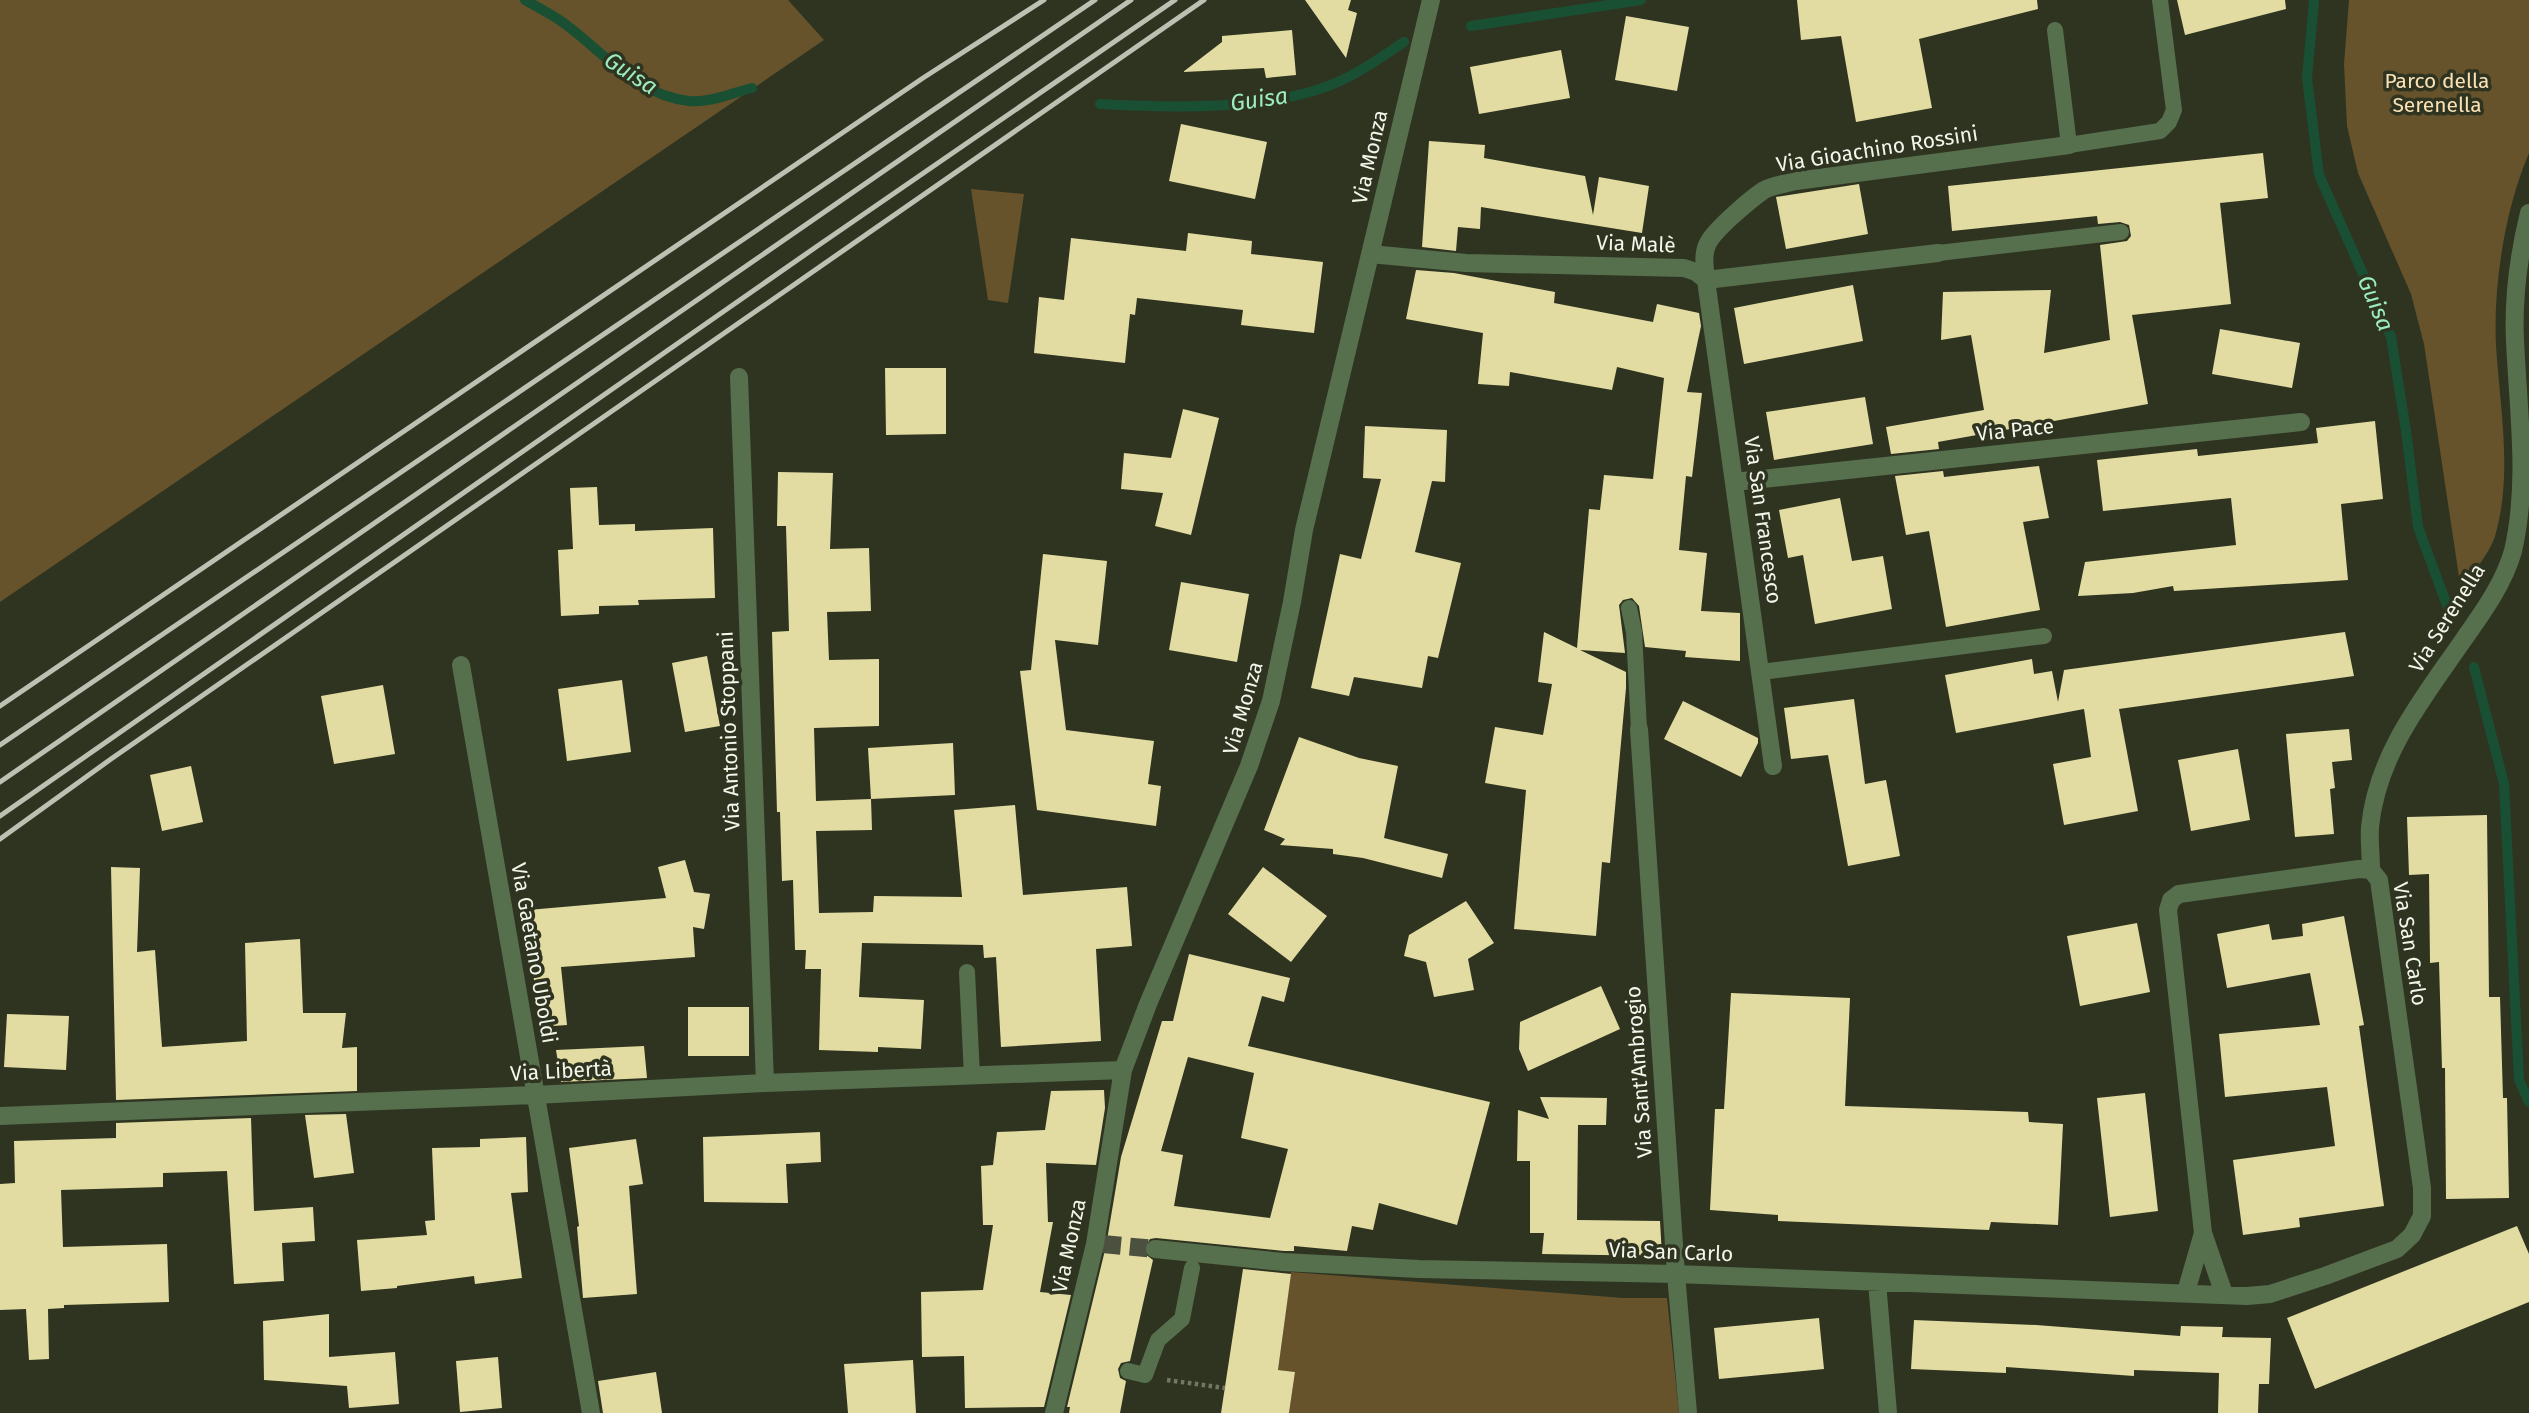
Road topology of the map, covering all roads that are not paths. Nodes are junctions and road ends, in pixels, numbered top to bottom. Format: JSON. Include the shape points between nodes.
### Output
{"nodes":[{"id":1,"x":1430,"y":0,"type":"edge"},
{"id":2,"x":2160,"y":0,"type":"edge"},
{"id":3,"x":2055,"y":30,"type":"dead end"},
{"id":4,"x":2069,"y":145,"type":"junction"},
{"id":5,"x":2529,"y":214,"type":"edge"},
{"id":6,"x":2121,"y":232,"type":"dead end"},
{"id":7,"x":1937,"y":253,"type":"joint"},
{"id":8,"x":1370,"y":254,"type":"junction"},
{"id":9,"x":1706,"y":280,"type":"junction"},
{"id":10,"x":739,"y":377,"type":"dead end"},
{"id":11,"x":2301,"y":422,"type":"dead end"},
{"id":12,"x":1734,"y":482,"type":"junction"},
{"id":13,"x":1629,"y":608,"type":"dead end"},
{"id":14,"x":2043,"y":636,"type":"dead end"},
{"id":15,"x":461,"y":665,"type":"dead end"},
{"id":16,"x":1761,"y":672,"type":"junction"},
{"id":17,"x":1639,"y":729,"type":"joint"},
{"id":18,"x":1773,"y":766,"type":"dead end"},
{"id":19,"x":2371,"y":870,"type":"junction"},
{"id":20,"x":967,"y":972,"type":"dead end"},
{"id":21,"x":1123,"y":1070,"type":"junction"},
{"id":22,"x":972,"y":1076,"type":"junction"},
{"id":23,"x":765,"y":1083,"type":"junction"},
{"id":24,"x":535,"y":1095,"type":"junction"},
{"id":25,"x":0,"y":1116,"type":"edge"},
{"id":26,"x":2203,"y":1233,"type":"junction"},
{"id":27,"x":1155,"y":1249,"type":"tunnel mouth"},
{"id":28,"x":1192,"y":1268,"type":"dead end"},
{"id":29,"x":1676,"y":1274,"type":"junction"},
{"id":30,"x":1877,"y":1282,"type":"junction"},
{"id":31,"x":2186,"y":1292,"type":"junction"},
{"id":32,"x":2224,"y":1294,"type":"junction"},
{"id":33,"x":1128,"y":1371,"type":"dead end"},
{"id":34,"x":591,"y":1413,"type":"edge"},
{"id":35,"x":1054,"y":1413,"type":"edge"},
{"id":36,"x":1688,"y":1413,"type":"edge"},
{"id":37,"x":1888,"y":1413,"type":"edge"}],
"edges":[{"from":1,"to":8,"type":"street","name":"Via Monza"},
{"from":2,"to":4,"type":"lane","via":[[2174,110],[2169,122],[2160,131]]},
{"from":3,"to":4,"type":"lane"},
{"from":4,"to":9,"type":"street","name":"Via Gioachino Rossini","via":[[1796,181],[1765,190],[1720,227],[1708,243]]},
{"from":5,"to":19,"type":"street","name":"Via Serenella","via":[[2517,277],[2515,338],[2523,430],[2523,502],[2512,553],[2490,602],[2395,743],[2375,800]]},
{"from":6,"to":7,"type":"lane"},
{"from":7,"to":9,"type":"street","name":"Via Malè"},
{"from":8,"to":9,"type":"street","name":"Via Malè","via":[[1466,263],[1684,268]]},
{"from":8,"to":21,"type":"street","name":"Via Monza","via":[[1304,530],[1271,701],[1250,766]]},
{"from":9,"to":12,"type":"street","name":"Via San Francesco"},
{"from":10,"to":23,"type":"street","name":"Via Antonio Stoppani"},
{"from":11,"to":12,"type":"street","name":"Via Pace"},
{"from":12,"to":16,"type":"street","name":"Via San Francesco"},
{"from":13,"to":17,"type":"lane"},
{"from":14,"to":16,"type":"lane"},
{"from":15,"to":24,"type":"street","name":"Via Gaetano Uboldi"},
{"from":16,"to":18,"type":"street","name":"Via San Francesco"},
{"from":17,"to":29,"type":"street","name":"Via Sant'Ambrogio"},
{"from":19,"to":26,"type":"street","name":"Via San Carlo","via":[[2179,894],[2171,900],[2168,910]]},
{"from":19,"to":32,"type":"street","name":"Via San Carlo","via":[[2379,880],[2422,1188],[2422,1216],[2412,1235],[2397,1249],[2270,1294]]},
{"from":20,"to":22,"type":"lane"},
{"from":21,"to":22,"type":"street","name":"Via Libertà"},
{"from":21,"to":35,"type":"street","name":"Via Monza","via":[[1099,1244],[1073,1362]]},
{"from":22,"to":23,"type":"street","name":"Via Libertà"},
{"from":23,"to":24,"type":"street","name":"Via Libertà"},
{"from":24,"to":25,"type":"street","name":"Via Libertà"},
{"from":24,"to":34,"type":"street","name":"Via Gaetano Uboldi"},
{"from":26,"to":31,"type":"street","name":"Via San Carlo"},
{"from":26,"to":32,"type":"street","name":"Via San Carlo"},
{"from":27,"to":29,"type":"street","name":"Via San Carlo","via":[[1419,1269]]},
{"from":28,"to":33,"type":"lane","via":[[1182,1319],[1158,1340],[1145,1375]]},
{"from":29,"to":30,"type":"street","name":"Via San Carlo"},
{"from":29,"to":36,"type":"street","name":"Via Sant'Ambrogio"},
{"from":30,"to":31,"type":"street","name":"Via San Carlo"},
{"from":30,"to":37,"type":"street"},
{"from":31,"to":32,"type":"street","name":"Via San Carlo"}]}
